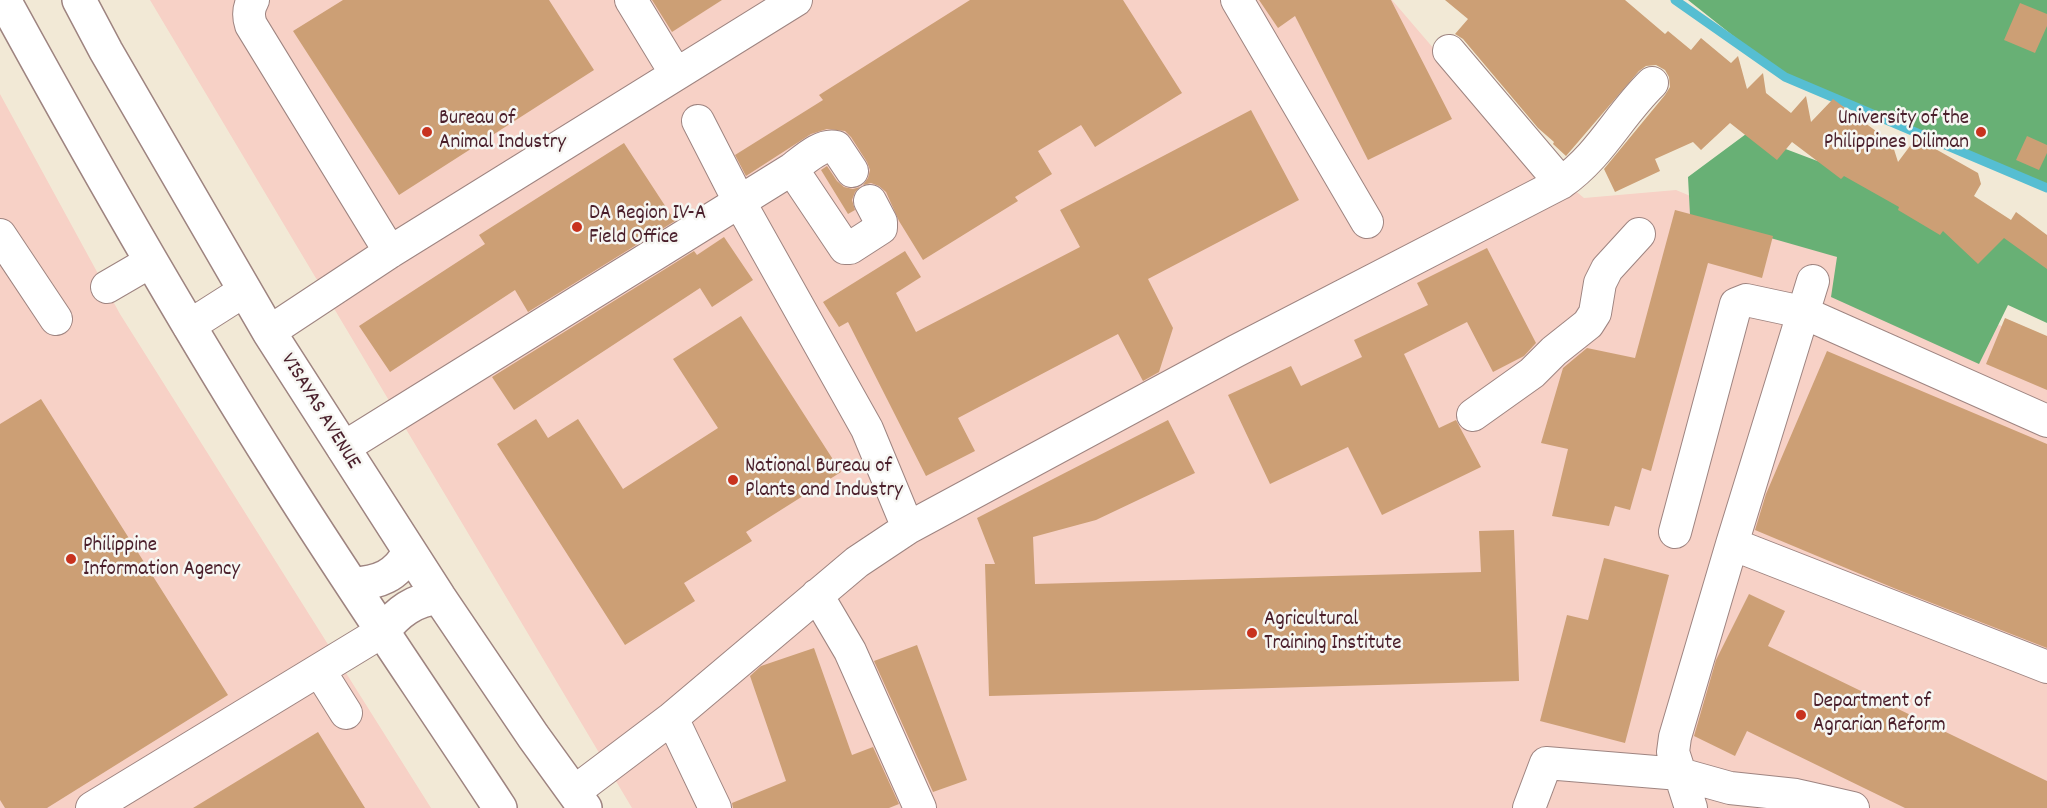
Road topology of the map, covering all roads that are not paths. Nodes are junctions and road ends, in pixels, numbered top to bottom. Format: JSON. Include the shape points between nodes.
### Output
{"nodes":[{"id":1,"x":4,"y":0,"type":"edge"},
{"id":2,"x":79,"y":0,"type":"edge"},
{"id":3,"x":253,"y":0,"type":"edge"},
{"id":4,"x":631,"y":0,"type":"edge"},
{"id":5,"x":796,"y":0,"type":"edge"},
{"id":6,"x":1238,"y":0,"type":"edge"},
{"id":7,"x":1449,"y":51,"type":"dead end"},
{"id":8,"x":676,"y":74,"type":"junction"},
{"id":9,"x":1652,"y":83,"type":"dead end"},
{"id":10,"x":698,"y":121,"type":"dead end"},
{"id":11,"x":792,"y":169,"type":"junction"},
{"id":12,"x":852,"y":171,"type":"dead end"},
{"id":13,"x":1561,"y":183,"type":"junction"},
{"id":14,"x":739,"y":201,"type":"junction"},
{"id":15,"x":870,"y":201,"type":"dead end"},
{"id":16,"x":1367,"y":222,"type":"dead end"},
{"id":17,"x":1639,"y":234,"type":"dead end"},
{"id":18,"x":0,"y":235,"type":"edge"},
{"id":19,"x":390,"y":252,"type":"junction"},
{"id":20,"x":150,"y":262,"type":"junction"},
{"id":21,"x":1813,"y":281,"type":"dead end"},
{"id":22,"x":107,"y":287,"type":"dead end"},
{"id":23,"x":244,"y":291,"type":"junction"},
{"id":24,"x":1802,"y":312,"type":"junction"},
{"id":25,"x":56,"y":319,"type":"dead end"},
{"id":26,"x":189,"y":326,"type":"junction"},
{"id":27,"x":269,"y":332,"type":"junction"},
{"id":28,"x":1473,"y":415,"type":"dead end"},
{"id":29,"x":2047,"y":421,"type":"edge"},
{"id":30,"x":343,"y":448,"type":"junction"},
{"id":31,"x":908,"y":528,"type":"junction"},
{"id":32,"x":1675,"y":532,"type":"dead end"},
{"id":33,"x":1732,"y":544,"type":"junction"},
{"id":34,"x":409,"y":552,"type":"junction"},
{"id":35,"x":353,"y":584,"type":"junction"},
{"id":36,"x":817,"y":595,"type":"junction"},
{"id":37,"x":439,"y":597,"type":"junction"},
{"id":38,"x":383,"y":631,"type":"junction"},
{"id":39,"x":2047,"y":667,"type":"edge"},
{"id":40,"x":319,"y":669,"type":"junction"},
{"id":41,"x":346,"y":713,"type":"dead end"},
{"id":42,"x":672,"y":718,"type":"junction"},
{"id":43,"x":1680,"y":774,"type":"junction"},
{"id":44,"x":580,"y":800,"type":"edge"},
{"id":45,"x":1803,"y":803,"type":"edge"},
{"id":46,"x":92,"y":808,"type":"edge"},
{"id":47,"x":500,"y":808,"type":"edge"},
{"id":48,"x":715,"y":808,"type":"edge"},
{"id":49,"x":920,"y":808,"type":"edge"},
{"id":50,"x":1529,"y":808,"type":"edge"},
{"id":51,"x":1691,"y":808,"type":"edge"},
{"id":52,"x":1853,"y":808,"type":"edge"}],
"edges":[{"from":1,"to":20,"type":"main road"},
{"from":2,"to":23,"type":"main road","name":"VISAYAS AVENUE"},
{"from":3,"to":19,"type":"lane","via":[[248,17],[251,25]]},
{"from":4,"to":8,"type":"lane"},
{"from":5,"to":8,"type":"lane"},
{"from":6,"to":16,"type":"lane"},
{"from":7,"to":13,"type":"lane"},
{"from":8,"to":19,"type":"lane"},
{"from":9,"to":13,"type":"lane","via":[[1592,157]]},
{"from":10,"to":14,"type":"lane"},
{"from":11,"to":12,"type":"lane","via":[[830,145],[836,147]]},
{"from":11,"to":14,"type":"lane"},
{"from":11,"to":15,"type":"lane","via":[[845,248],[881,228]]},
{"from":13,"to":31,"type":"lane","via":[[1236,351]]},
{"from":14,"to":30,"type":"lane"},
{"from":14,"to":31,"type":"lane","via":[[867,429]]},
{"from":17,"to":28,"type":"lane","via":[[1607,269],[1600,283],[1595,313],[1588,324],[1532,373]]},
{"from":18,"to":25,"type":"lane"},
{"from":19,"to":27,"type":"lane"},
{"from":20,"to":22,"type":"lane"},
{"from":20,"to":26,"type":"main road"},
{"from":21,"to":24,"type":"lane"},
{"from":23,"to":26,"type":"lane"},
{"from":23,"to":27,"type":"main road","name":"VISAYAS AVENUE"},
{"from":24,"to":29,"type":"lane"},
{"from":24,"to":32,"type":"lane","via":[[1746,300],[1736,304]]},
{"from":24,"to":33,"type":"lane"},
{"from":26,"to":35,"type":"main road"},
{"from":27,"to":30,"type":"main road","name":"VISAYAS AVENUE"},
{"from":30,"to":34,"type":"main road","name":"VISAYAS AVENUE"},
{"from":31,"to":36,"type":"lane"},
{"from":33,"to":39,"type":"lane"},
{"from":33,"to":43,"type":"lane","via":[[1675,737],[1673,752]]},
{"from":34,"to":35,"type":"main road","via":[[394,573],[381,580]]},
{"from":34,"to":37,"type":"main road","name":"VISAYAS AVENUE"},
{"from":35,"to":38,"type":"main road"},
{"from":36,"to":42,"type":"lane"},
{"from":36,"to":49,"type":"lane","via":[[850,651]]},
{"from":37,"to":38,"type":"main road","via":[[407,607]]},
{"from":37,"to":44,"type":"main road","name":"VISAYAS AVENUE"},
{"from":38,"to":40,"type":"lane"},
{"from":38,"to":47,"type":"main road"},
{"from":40,"to":41,"type":"lane"},
{"from":40,"to":46,"type":"lane"},
{"from":42,"to":44,"type":"lane"},
{"from":42,"to":48,"type":"lane"},
{"from":43,"to":45,"type":"lane","via":[[1730,788],[1773,792]]},
{"from":43,"to":50,"type":"lane","via":[[1546,763]]},
{"from":43,"to":51,"type":"lane"},
{"from":45,"to":52,"type":"lane"}]}
